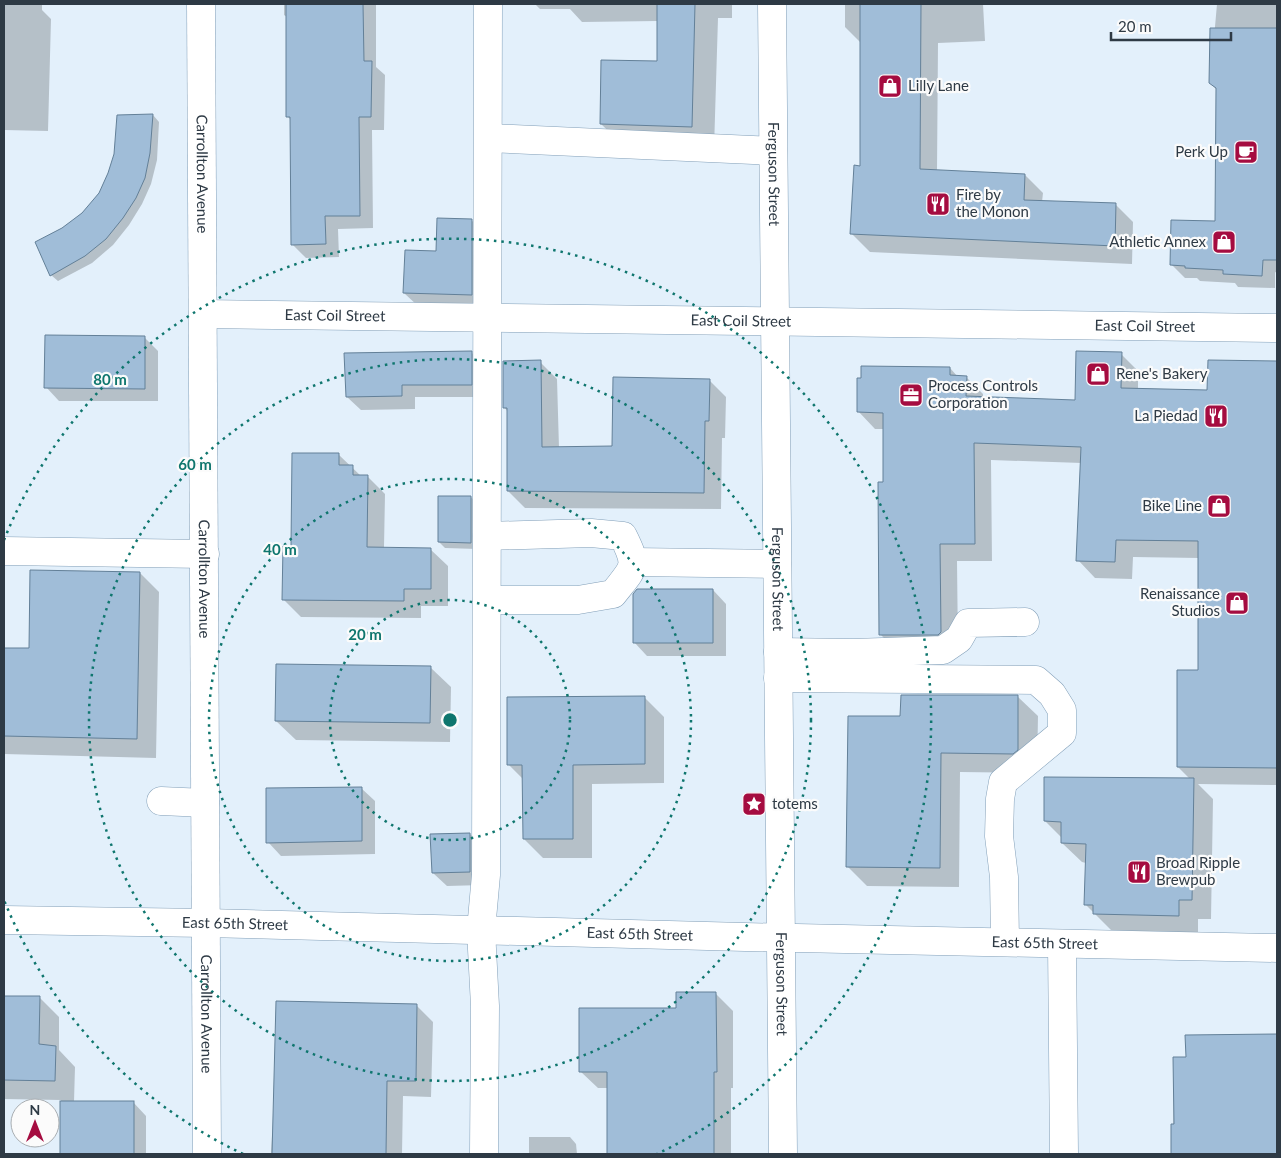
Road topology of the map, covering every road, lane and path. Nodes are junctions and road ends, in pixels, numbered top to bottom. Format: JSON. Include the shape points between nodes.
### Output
{"nodes":[{"id":1,"x":201,"y":4,"type":"edge"},
{"id":2,"x":488,"y":4,"type":"edge"},
{"id":3,"x":772,"y":4,"type":"edge"},
{"id":4,"x":489,"y":138,"type":"junction"},
{"id":5,"x":773,"y":151,"type":"junction"},
{"id":6,"x":204,"y":314,"type":"junction"},
{"id":7,"x":487,"y":317,"type":"junction"},
{"id":8,"x":774,"y":320,"type":"junction"},
{"id":9,"x":1277,"y":328,"type":"edge"},
{"id":10,"x":486,"y":536,"type":"junction"},
{"id":11,"x":4,"y":550,"type":"edge"},
{"id":12,"x":205,"y":554,"type":"junction"},
{"id":13,"x":633,"y":562,"type":"junction"},
{"id":14,"x":777,"y":564,"type":"junction"},
{"id":15,"x":486,"y":600,"type":"junction"},
{"id":16,"x":1025,"y":622,"type":"dead end"},
{"id":17,"x":778,"y":665,"type":"junction"},
{"id":18,"x":161,"y":801,"type":"dead end"},
{"id":19,"x":205,"y":803,"type":"junction"},
{"id":20,"x":4,"y":920,"type":"edge"},
{"id":21,"x":206,"y":923,"type":"junction"},
{"id":22,"x":481,"y":930,"type":"junction"},
{"id":23,"x":781,"y":938,"type":"junction"},
{"id":24,"x":1005,"y":942,"type":"junction"},
{"id":25,"x":1062,"y":944,"type":"junction"},
{"id":26,"x":1277,"y":948,"type":"edge"},
{"id":27,"x":207,"y":1154,"type":"edge"},
{"id":28,"x":484,"y":1154,"type":"edge"},
{"id":29,"x":783,"y":1154,"type":"edge"},
{"id":30,"x":1064,"y":1154,"type":"edge"}],
"edges":[{"from":1,"to":6,"type":"street","name":"Carrollton Avenue"},
{"from":2,"to":4,"type":"street"},
{"from":3,"to":5,"type":"street","name":"Ferguson Street"},
{"from":4,"to":5,"type":"street"},
{"from":4,"to":7,"type":"street"},
{"from":5,"to":8,"type":"street","name":"Ferguson Street"},
{"from":6,"to":7,"type":"street","name":"East Coil Street"},
{"from":6,"to":12,"type":"street","name":"Carrollton Avenue"},
{"from":7,"to":8,"type":"street","name":"East Coil Street"},
{"from":7,"to":10,"type":"street"},
{"from":8,"to":9,"type":"street","name":"East Coil Street"},
{"from":8,"to":14,"type":"street","name":"Ferguson Street"},
{"from":10,"to":13,"type":"street","via":[[592,533],[623,536]]},
{"from":10,"to":15,"type":"street"},
{"from":11,"to":12,"type":"street"},
{"from":12,"to":19,"type":"street","name":"Carrollton Avenue"},
{"from":13,"to":14,"type":"street"},
{"from":13,"to":15,"type":"street","via":[[632,570],[613,594],[578,600]]},
{"from":14,"to":17,"type":"street","name":"Ferguson Street"},
{"from":15,"to":22,"type":"street","via":[[486,875]]},
{"from":16,"to":17,"type":"street","via":[[968,623],[959,639],[944,650],[853,653]]},
{"from":17,"to":23,"type":"street","name":"Ferguson Street"},
{"from":17,"to":24,"type":"street","via":[[1036,680],[1052,694],[1062,710],[1062,733],[1003,782],[998,836],[1004,877]]},
{"from":18,"to":19,"type":"street"},
{"from":19,"to":21,"type":"street","name":"Carrollton Avenue"},
{"from":20,"to":21,"type":"street","name":"East 65th Street"},
{"from":21,"to":22,"type":"street","name":"East 65th Street"},
{"from":21,"to":27,"type":"street","name":"Carrollton Avenue"},
{"from":22,"to":23,"type":"street","name":"East 65th Street"},
{"from":22,"to":28,"type":"street","via":[[486,1006]]},
{"from":23,"to":24,"type":"street","name":"East 65th Street"},
{"from":23,"to":29,"type":"street","name":"Ferguson Street"},
{"from":24,"to":25,"type":"street","name":"East 65th Street"},
{"from":25,"to":26,"type":"street","name":"East 65th Street"},
{"from":25,"to":30,"type":"street"}]}
